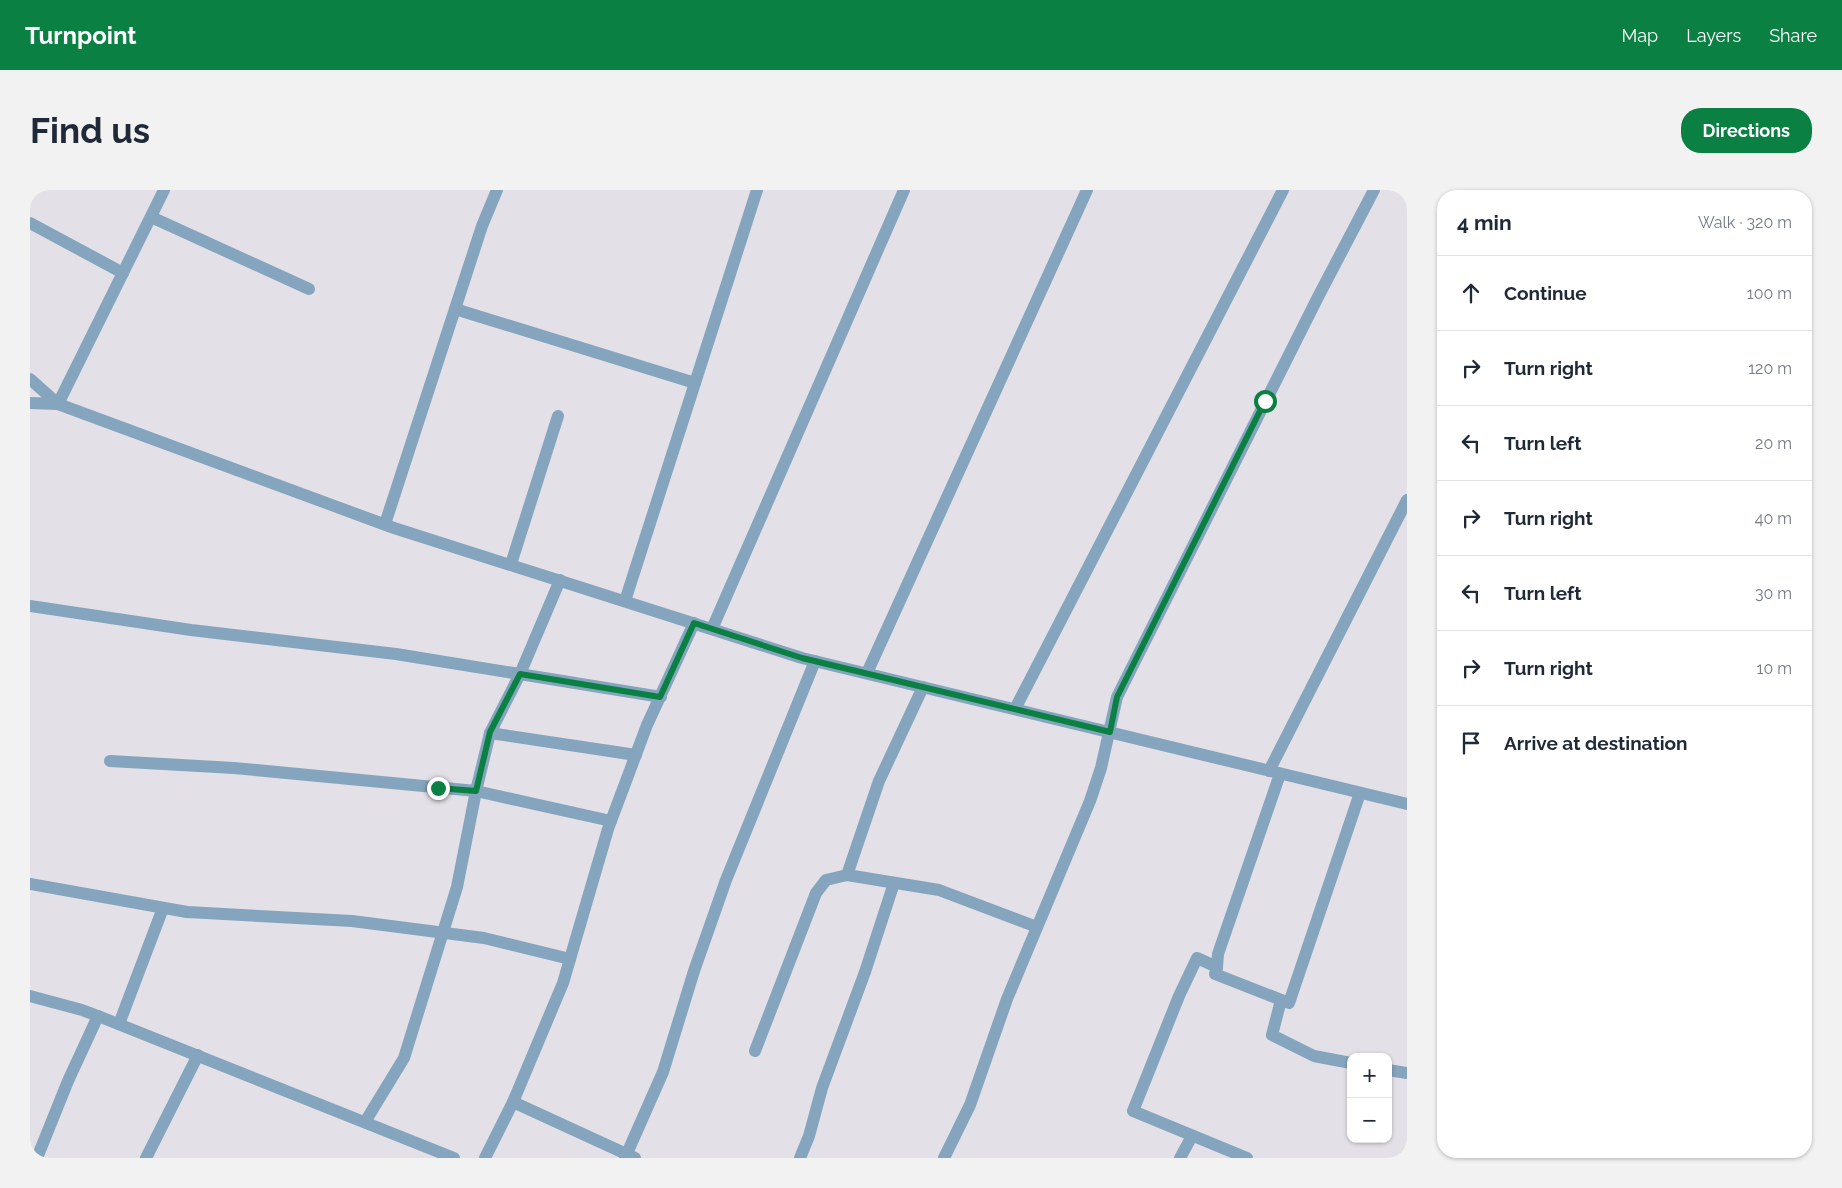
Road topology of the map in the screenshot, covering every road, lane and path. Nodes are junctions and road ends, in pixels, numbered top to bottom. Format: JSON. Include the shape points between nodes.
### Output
{"nodes":[{"id":1,"x":164,"y":190,"type":"edge"},
{"id":2,"x":497,"y":190,"type":"edge"},
{"id":3,"x":757,"y":190,"type":"edge"},
{"id":4,"x":904,"y":190,"type":"edge"},
{"id":5,"x":1087,"y":190,"type":"edge"},
{"id":6,"x":1283,"y":190,"type":"edge"},
{"id":7,"x":1374,"y":190,"type":"edge"},
{"id":8,"x":151,"y":217,"type":"junction"},
{"id":9,"x":30,"y":223,"type":"edge"},
{"id":10,"x":123,"y":273,"type":"junction"},
{"id":11,"x":309,"y":289,"type":"dead end"},
{"id":12,"x":455,"y":309,"type":"junction"},
{"id":13,"x":30,"y":379,"type":"edge"},
{"id":14,"x":695,"y":383,"type":"junction"},
{"id":15,"x":30,"y":403,"type":"edge"},
{"id":16,"x":58,"y":404,"type":"junction"},
{"id":17,"x":558,"y":416,"type":"dead end"},
{"id":18,"x":1407,"y":500,"type":"edge"},
{"id":19,"x":385,"y":524,"type":"junction"},
{"id":20,"x":510,"y":564,"type":"junction"},
{"id":21,"x":560,"y":580,"type":"junction"},
{"id":22,"x":625,"y":601,"type":"junction"},
{"id":23,"x":30,"y":606,"type":"edge"},
{"id":24,"x":694,"y":623,"type":"junction"},
{"id":25,"x":712,"y":629,"type":"junction"},
{"id":26,"x":816,"y":661,"type":"junction"},
{"id":27,"x":520,"y":674,"type":"junction"},
{"id":28,"x":867,"y":674,"type":"junction"},
{"id":29,"x":923,"y":687,"type":"junction"},
{"id":30,"x":660,"y":697,"type":"junction"},
{"id":31,"x":1015,"y":709,"type":"junction"},
{"id":32,"x":490,"y":732,"type":"junction"},
{"id":33,"x":1110,"y":732,"type":"junction"},
{"id":34,"x":636,"y":755,"type":"junction"},
{"id":35,"x":110,"y":760,"type":"dead end"},
{"id":36,"x":1274,"y":773,"type":"junction"},
{"id":37,"x":476,"y":791,"type":"junction"},
{"id":38,"x":1360,"y":793,"type":"junction"},
{"id":39,"x":1407,"y":804,"type":"edge"},
{"id":40,"x":611,"y":821,"type":"junction"},
{"id":41,"x":847,"y":875,"type":"junction"},
{"id":42,"x":894,"y":883,"type":"junction"},
{"id":43,"x":30,"y":884,"type":"edge"},
{"id":44,"x":163,"y":908,"type":"junction"},
{"id":45,"x":1037,"y":927,"type":"junction"},
{"id":46,"x":443,"y":932,"type":"junction"},
{"id":47,"x":570,"y":959,"type":"junction"},
{"id":48,"x":1217,"y":966,"type":"junction"},
{"id":49,"x":30,"y":996,"type":"edge"},
{"id":50,"x":1281,"y":1000,"type":"junction"},
{"id":51,"x":98,"y":1016,"type":"junction"},
{"id":52,"x":119,"y":1024,"type":"junction"},
{"id":53,"x":755,"y":1051,"type":"dead end"},
{"id":54,"x":198,"y":1054,"type":"junction"},
{"id":55,"x":1347,"y":1062,"type":"edge"},
{"id":56,"x":1392,"y":1071,"type":"edge"},
{"id":57,"x":1407,"y":1073,"type":"edge"},
{"id":58,"x":513,"y":1102,"type":"junction"},
{"id":59,"x":365,"y":1122,"type":"junction"},
{"id":60,"x":1192,"y":1136,"type":"junction"},
{"id":61,"x":629,"y":1157,"type":"edge"},
{"id":62,"x":37,"y":1158,"type":"edge"},
{"id":63,"x":146,"y":1158,"type":"edge"},
{"id":64,"x":454,"y":1158,"type":"edge"},
{"id":65,"x":485,"y":1158,"type":"edge"},
{"id":66,"x":800,"y":1158,"type":"edge"},
{"id":67,"x":944,"y":1158,"type":"edge"},
{"id":68,"x":1180,"y":1158,"type":"edge"},
{"id":69,"x":1247,"y":1158,"type":"edge"}],
"edges":[{"from":1,"to":8,"type":"street"},
{"from":2,"to":12,"type":"street"},
{"from":3,"to":14,"type":"street"},
{"from":4,"to":25,"type":"street"},
{"from":5,"to":28,"type":"street"},
{"from":6,"to":31,"type":"street"},
{"from":7,"to":33,"type":"street","via":[[1117,697]]},
{"from":8,"to":10,"type":"street"},
{"from":8,"to":11,"type":"street"},
{"from":9,"to":10,"type":"street"},
{"from":10,"to":16,"type":"street"},
{"from":12,"to":14,"type":"street"},
{"from":12,"to":19,"type":"street"},
{"from":13,"to":16,"type":"street"},
{"from":14,"to":22,"type":"street"},
{"from":15,"to":16,"type":"street"},
{"from":16,"to":19,"type":"street"},
{"from":17,"to":20,"type":"street"},
{"from":18,"to":36,"type":"street"},
{"from":19,"to":20,"type":"street"},
{"from":20,"to":21,"type":"street"},
{"from":21,"to":22,"type":"street"},
{"from":21,"to":27,"type":"street"},
{"from":22,"to":24,"type":"street"},
{"from":23,"to":27,"type":"street","via":[[191,630],[396,654]]},
{"from":24,"to":25,"type":"street"},
{"from":24,"to":30,"type":"street"},
{"from":25,"to":26,"type":"street"},
{"from":26,"to":28,"type":"street"},
{"from":26,"to":61,"type":"street","via":[[726,880],[663,1072]]},
{"from":27,"to":30,"type":"street"},
{"from":27,"to":32,"type":"street"},
{"from":28,"to":29,"type":"street"},
{"from":29,"to":31,"type":"street"},
{"from":29,"to":41,"type":"street","via":[[879,781]]},
{"from":30,"to":34,"type":"street"},
{"from":31,"to":33,"type":"street"},
{"from":32,"to":34,"type":"street"},
{"from":32,"to":37,"type":"street"},
{"from":33,"to":36,"type":"street"},
{"from":33,"to":45,"type":"street","via":[[1090,801]]},
{"from":34,"to":40,"type":"street"},
{"from":35,"to":37,"type":"street"},
{"from":36,"to":38,"type":"street"},
{"from":36,"to":48,"type":"street"},
{"from":37,"to":40,"type":"street"},
{"from":37,"to":46,"type":"street","via":[[457,887]]},
{"from":38,"to":39,"type":"street"},
{"from":38,"to":50,"type":"street","via":[[1289,1003]]},
{"from":40,"to":47,"type":"street"},
{"from":41,"to":42,"type":"street"},
{"from":41,"to":53,"type":"street","via":[[826,880],[816,893]]},
{"from":42,"to":45,"type":"street","via":[[939,890]]},
{"from":42,"to":66,"type":"street"},
{"from":43,"to":44,"type":"street"},
{"from":44,"to":46,"type":"street","via":[[352,921]]},
{"from":44,"to":52,"type":"street"},
{"from":45,"to":67,"type":"street","via":[[970,1105]]},
{"from":46,"to":47,"type":"street","via":[[484,938]]},
{"from":46,"to":59,"type":"street","via":[[404,1058]]},
{"from":47,"to":58,"type":"street"},
{"from":48,"to":50,"type":"street","via":[[1215,974]]},
{"from":48,"to":60,"type":"street","via":[[1197,958],[1133,1111]]},
{"from":49,"to":51,"type":"street"},
{"from":50,"to":55,"type":"street","via":[[1272,1035],[1314,1056]]},
{"from":51,"to":52,"type":"street"},
{"from":51,"to":62,"type":"street"},
{"from":52,"to":54,"type":"street"},
{"from":54,"to":59,"type":"street"},
{"from":54,"to":63,"type":"street"},
{"from":56,"to":57,"type":"street"},
{"from":58,"to":61,"type":"street"},
{"from":58,"to":65,"type":"street"},
{"from":59,"to":64,"type":"street"},
{"from":60,"to":68,"type":"street"},
{"from":60,"to":69,"type":"street"}]}
